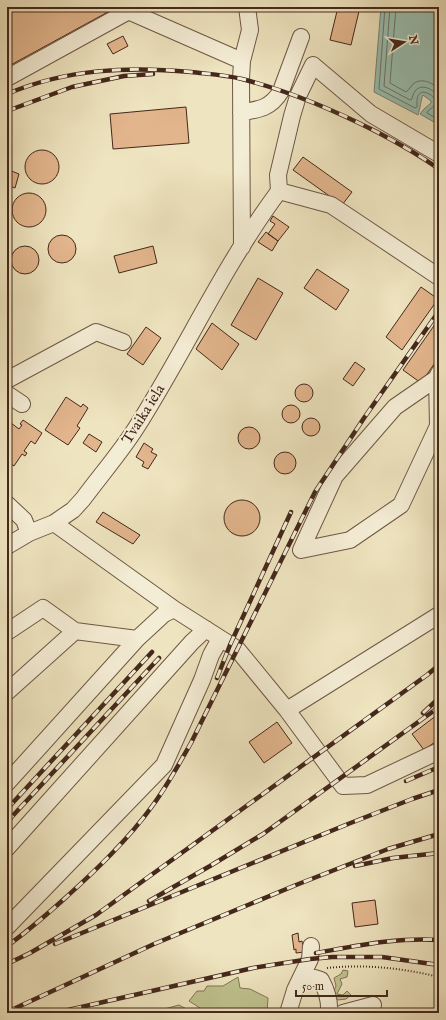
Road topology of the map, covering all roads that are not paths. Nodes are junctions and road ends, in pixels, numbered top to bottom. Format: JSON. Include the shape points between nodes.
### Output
{"nodes":[{"id":1,"x":247,"y":7,"type":"edge"},
{"id":2,"x":132,"y":9,"type":"edge"},
{"id":3,"x":301,"y":37,"type":"dead end"},
{"id":4,"x":242,"y":61,"type":"junction"},
{"id":5,"x":7,"y":78,"type":"edge"},
{"id":6,"x":240,"y":112,"type":"junction"},
{"id":7,"x":439,"y":154,"type":"edge"},
{"id":8,"x":279,"y":192,"type":"junction"},
{"id":9,"x":242,"y":247,"type":"junction"},
{"id":10,"x":439,"y":278,"type":"edge"},
{"id":11,"x":124,"y":342,"type":"dead end"},
{"id":12,"x":438,"y":376,"type":"edge"},
{"id":13,"x":7,"y":380,"type":"edge"},
{"id":14,"x":7,"y":394,"type":"edge"},
{"id":15,"x":22,"y":404,"type":"dead end"},
{"id":16,"x":7,"y":504,"type":"edge"},
{"id":17,"x":54,"y":523,"type":"junction"},
{"id":18,"x":29,"y":533,"type":"junction"},
{"id":19,"x":7,"y":546,"type":"edge"},
{"id":20,"x":174,"y":609,"type":"junction"},
{"id":21,"x":439,"y":615,"type":"edge"},
{"id":22,"x":206,"y":629,"type":"junction"},
{"id":23,"x":76,"y":631,"type":"junction"},
{"id":24,"x":7,"y":632,"type":"edge"},
{"id":25,"x":137,"y":639,"type":"junction"},
{"id":26,"x":220,"y":639,"type":"junction"},
{"id":27,"x":7,"y":692,"type":"edge"},
{"id":28,"x":287,"y":710,"type":"junction"},
{"id":29,"x":439,"y":751,"type":"edge"},
{"id":30,"x":7,"y":783,"type":"edge"},
{"id":31,"x":7,"y":848,"type":"edge"},
{"id":32,"x":7,"y":927,"type":"edge"},
{"id":33,"x":311,"y":946,"type":"dead end"},
{"id":34,"x":303,"y":974,"type":"junction"},
{"id":35,"x":372,"y":1005,"type":"dead end"},
{"id":36,"x":288,"y":1013,"type":"edge"},
{"id":37,"x":329,"y":1013,"type":"edge"},
{"id":38,"x":343,"y":1013,"type":"edge"}],
"edges":[{"from":1,"to":4,"type":"street","via":[[250,30]]},
{"from":2,"to":4,"type":"street"},
{"from":2,"to":5,"type":"street"},
{"from":3,"to":6,"type":"street","via":[[277,97],[272,103],[256,110]]},
{"from":4,"to":6,"type":"street"},
{"from":6,"to":9,"type":"street"},
{"from":7,"to":8,"type":"street","via":[[371,114],[312,65],[292,116],[278,174]]},
{"from":8,"to":9,"type":"street","name":"Tvaika iela"},
{"from":8,"to":10,"type":"street","via":[[331,205]]},
{"from":9,"to":17,"type":"street","name":"Tvaika iela","via":[[135,429],[83,499]]},
{"from":11,"to":13,"type":"street","via":[[96,332]]},
{"from":12,"to":12,"type":"street","via":[[438,426],[400,505],[350,540],[301,550],[334,476],[395,407]]},
{"from":14,"to":15,"type":"street"},
{"from":16,"to":18,"type":"street","via":[[24,520]]},
{"from":17,"to":18,"type":"street","name":"Tvaika iela"},
{"from":17,"to":20,"type":"street"},
{"from":18,"to":19,"type":"street","name":"Tvaika iela"},
{"from":20,"to":22,"type":"street"},
{"from":20,"to":25,"type":"street","via":[[164,614]]},
{"from":21,"to":28,"type":"street"},
{"from":22,"to":26,"type":"street"},
{"from":22,"to":31,"type":"street"},
{"from":23,"to":24,"type":"street","via":[[43,608]]},
{"from":23,"to":25,"type":"street"},
{"from":23,"to":27,"type":"street"},
{"from":25,"to":30,"type":"street"},
{"from":26,"to":28,"type":"street","via":[[237,649]]},
{"from":26,"to":32,"type":"street","via":[[164,765]]},
{"from":28,"to":29,"type":"street","via":[[342,786],[367,785]]},
{"from":33,"to":34,"type":"street","via":[[310,959]]},
{"from":34,"to":36,"type":"street"},
{"from":34,"to":37,"type":"street","via":[[321,980],[330,1004]]},
{"from":35,"to":38,"type":"street"}]}
